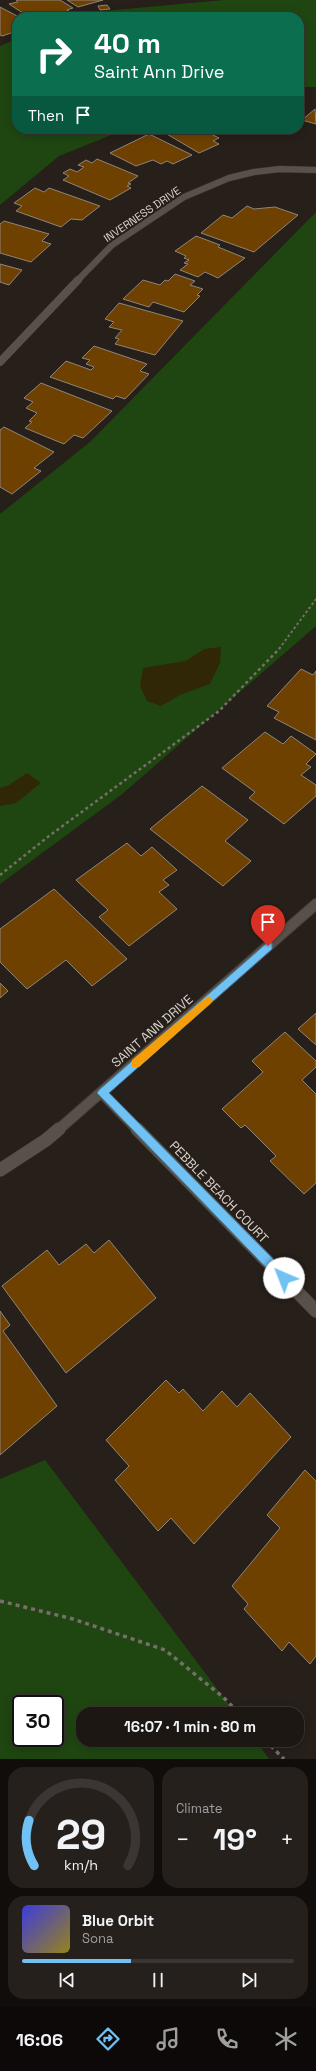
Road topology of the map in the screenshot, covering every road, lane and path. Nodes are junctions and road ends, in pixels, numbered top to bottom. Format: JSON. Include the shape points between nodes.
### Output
{"nodes":[{"id":1,"x":315,"y":170,"type":"edge"},
{"id":2,"x":0,"y":362,"type":"edge"},
{"id":3,"x":316,"y":599,"type":"edge"},
{"id":4,"x":0,"y":875,"type":"edge"},
{"id":5,"x":316,"y":904,"type":"edge"},
{"id":6,"x":102,"y":1093,"type":"junction"},
{"id":7,"x":0,"y":1170,"type":"edge"},
{"id":8,"x":316,"y":1311,"type":"edge"},
{"id":9,"x":0,"y":1601,"type":"edge"},
{"id":10,"x":233,"y":1707,"type":"edge"},
{"id":11,"x":272,"y":1747,"type":"edge"},
{"id":12,"x":284,"y":1759,"type":"edge"}],
"edges":[{"from":1,"to":2,"type":"street","name":"INVERNESS DRIVE","via":[[280,169],[242,175],[184,197],[112,245]]},
{"from":3,"to":4,"type":"path","via":[[274,656],[219,711]]},
{"from":5,"to":6,"type":"street","name":"SAINT ANN DRIVE"},
{"from":6,"to":7,"type":"street","name":"SAINT ANN DRIVE","via":[[46,1140]]},
{"from":6,"to":8,"type":"street","name":"PEBBLE BEACH COURT"},
{"from":9,"to":10,"type":"path","via":[[73,1619],[165,1650]]},
{"from":11,"to":12,"type":"path"}]}
